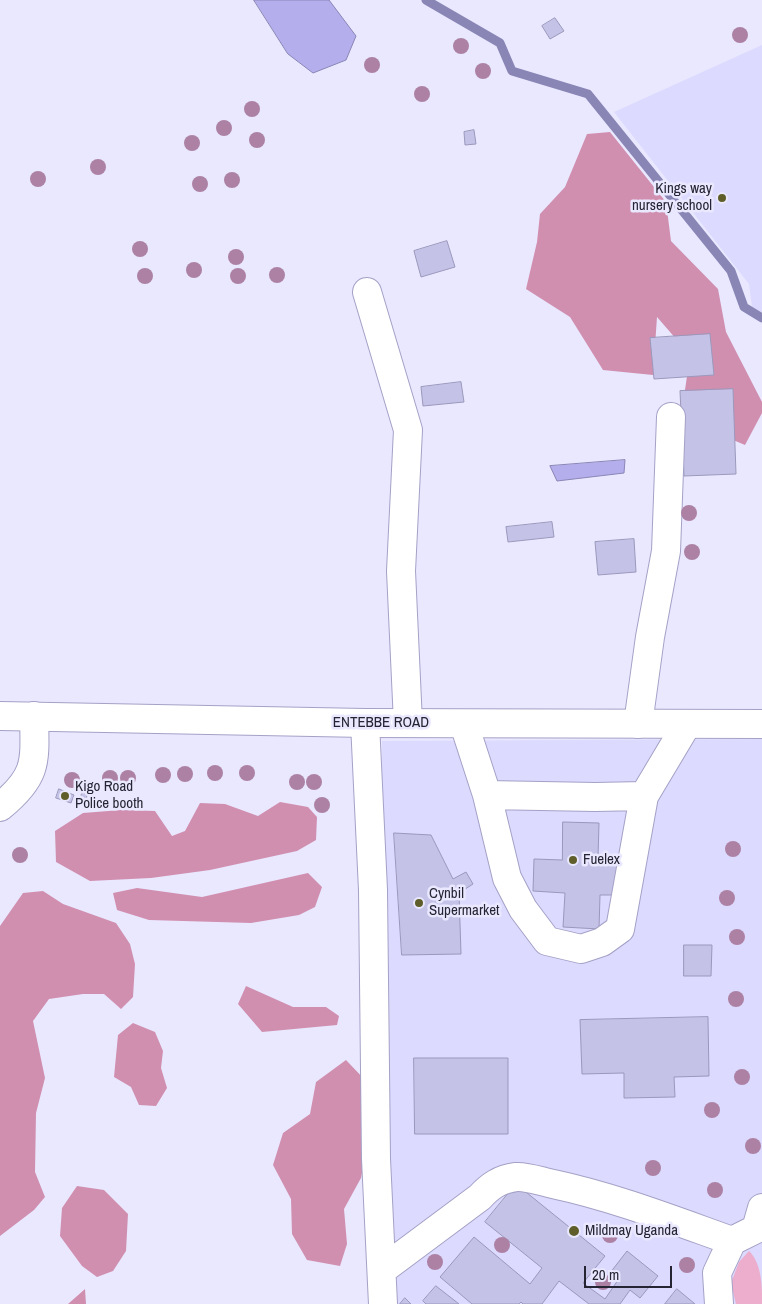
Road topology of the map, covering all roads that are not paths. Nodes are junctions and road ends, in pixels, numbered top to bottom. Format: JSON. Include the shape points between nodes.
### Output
{"nodes":[{"id":1,"x":367,"y":292,"type":"dead end"},
{"id":2,"x":672,"y":417,"type":"dead end"},
{"id":3,"x":0,"y":716,"type":"edge"},
{"id":4,"x":34,"y":716,"type":"junction"},
{"id":5,"x":365,"y":723,"type":"junction"},
{"id":6,"x":408,"y":723,"type":"junction"},
{"id":7,"x":464,"y":724,"type":"junction"},
{"id":8,"x":638,"y":724,"type":"junction"},
{"id":9,"x":687,"y":724,"type":"junction"},
{"id":10,"x":762,"y":724,"type":"edge"},
{"id":11,"x":487,"y":795,"type":"junction"},
{"id":12,"x":644,"y":796,"type":"junction"},
{"id":13,"x":0,"y":807,"type":"edge"},
{"id":14,"x":753,"y":1229,"type":"edge"},
{"id":15,"x":382,"y":1270,"type":"junction"},
{"id":16,"x":383,"y":1304,"type":"edge"},
{"id":17,"x":719,"y":1304,"type":"edge"}],
"edges":[{"from":1,"to":6,"type":"street","via":[[408,430],[401,571]]},
{"from":2,"to":8,"type":"street","via":[[666,551]]},
{"from":3,"to":4,"type":"street","name":"ENTEBBE ROAD"},
{"from":4,"to":5,"type":"street","name":"ENTEBBE ROAD"},
{"from":4,"to":13,"type":"street","via":[[35,758],[28,780]]},
{"from":5,"to":6,"type":"street","name":"ENTEBBE ROAD"},
{"from":5,"to":15,"type":"street","via":[[373,890],[376,1159]]},
{"from":6,"to":7,"type":"street","name":"ENTEBBE ROAD"},
{"from":7,"to":8,"type":"street","name":"ENTEBBE ROAD"},
{"from":7,"to":11,"type":"street"},
{"from":8,"to":9,"type":"street","name":"ENTEBBE ROAD"},
{"from":9,"to":10,"type":"street","name":"ENTEBBE ROAD"},
{"from":9,"to":12,"type":"street"},
{"from":11,"to":12,"type":"street"},
{"from":11,"to":12,"type":"street","via":[[506,878],[523,909],[547,941],[581,949],[602,942],[620,929]]},
{"from":14,"to":15,"type":"street","via":[[630,1205],[518,1177],[491,1186]]},
{"from":14,"to":17,"type":"street","via":[[717,1273]]},
{"from":15,"to":16,"type":"street"}]}
